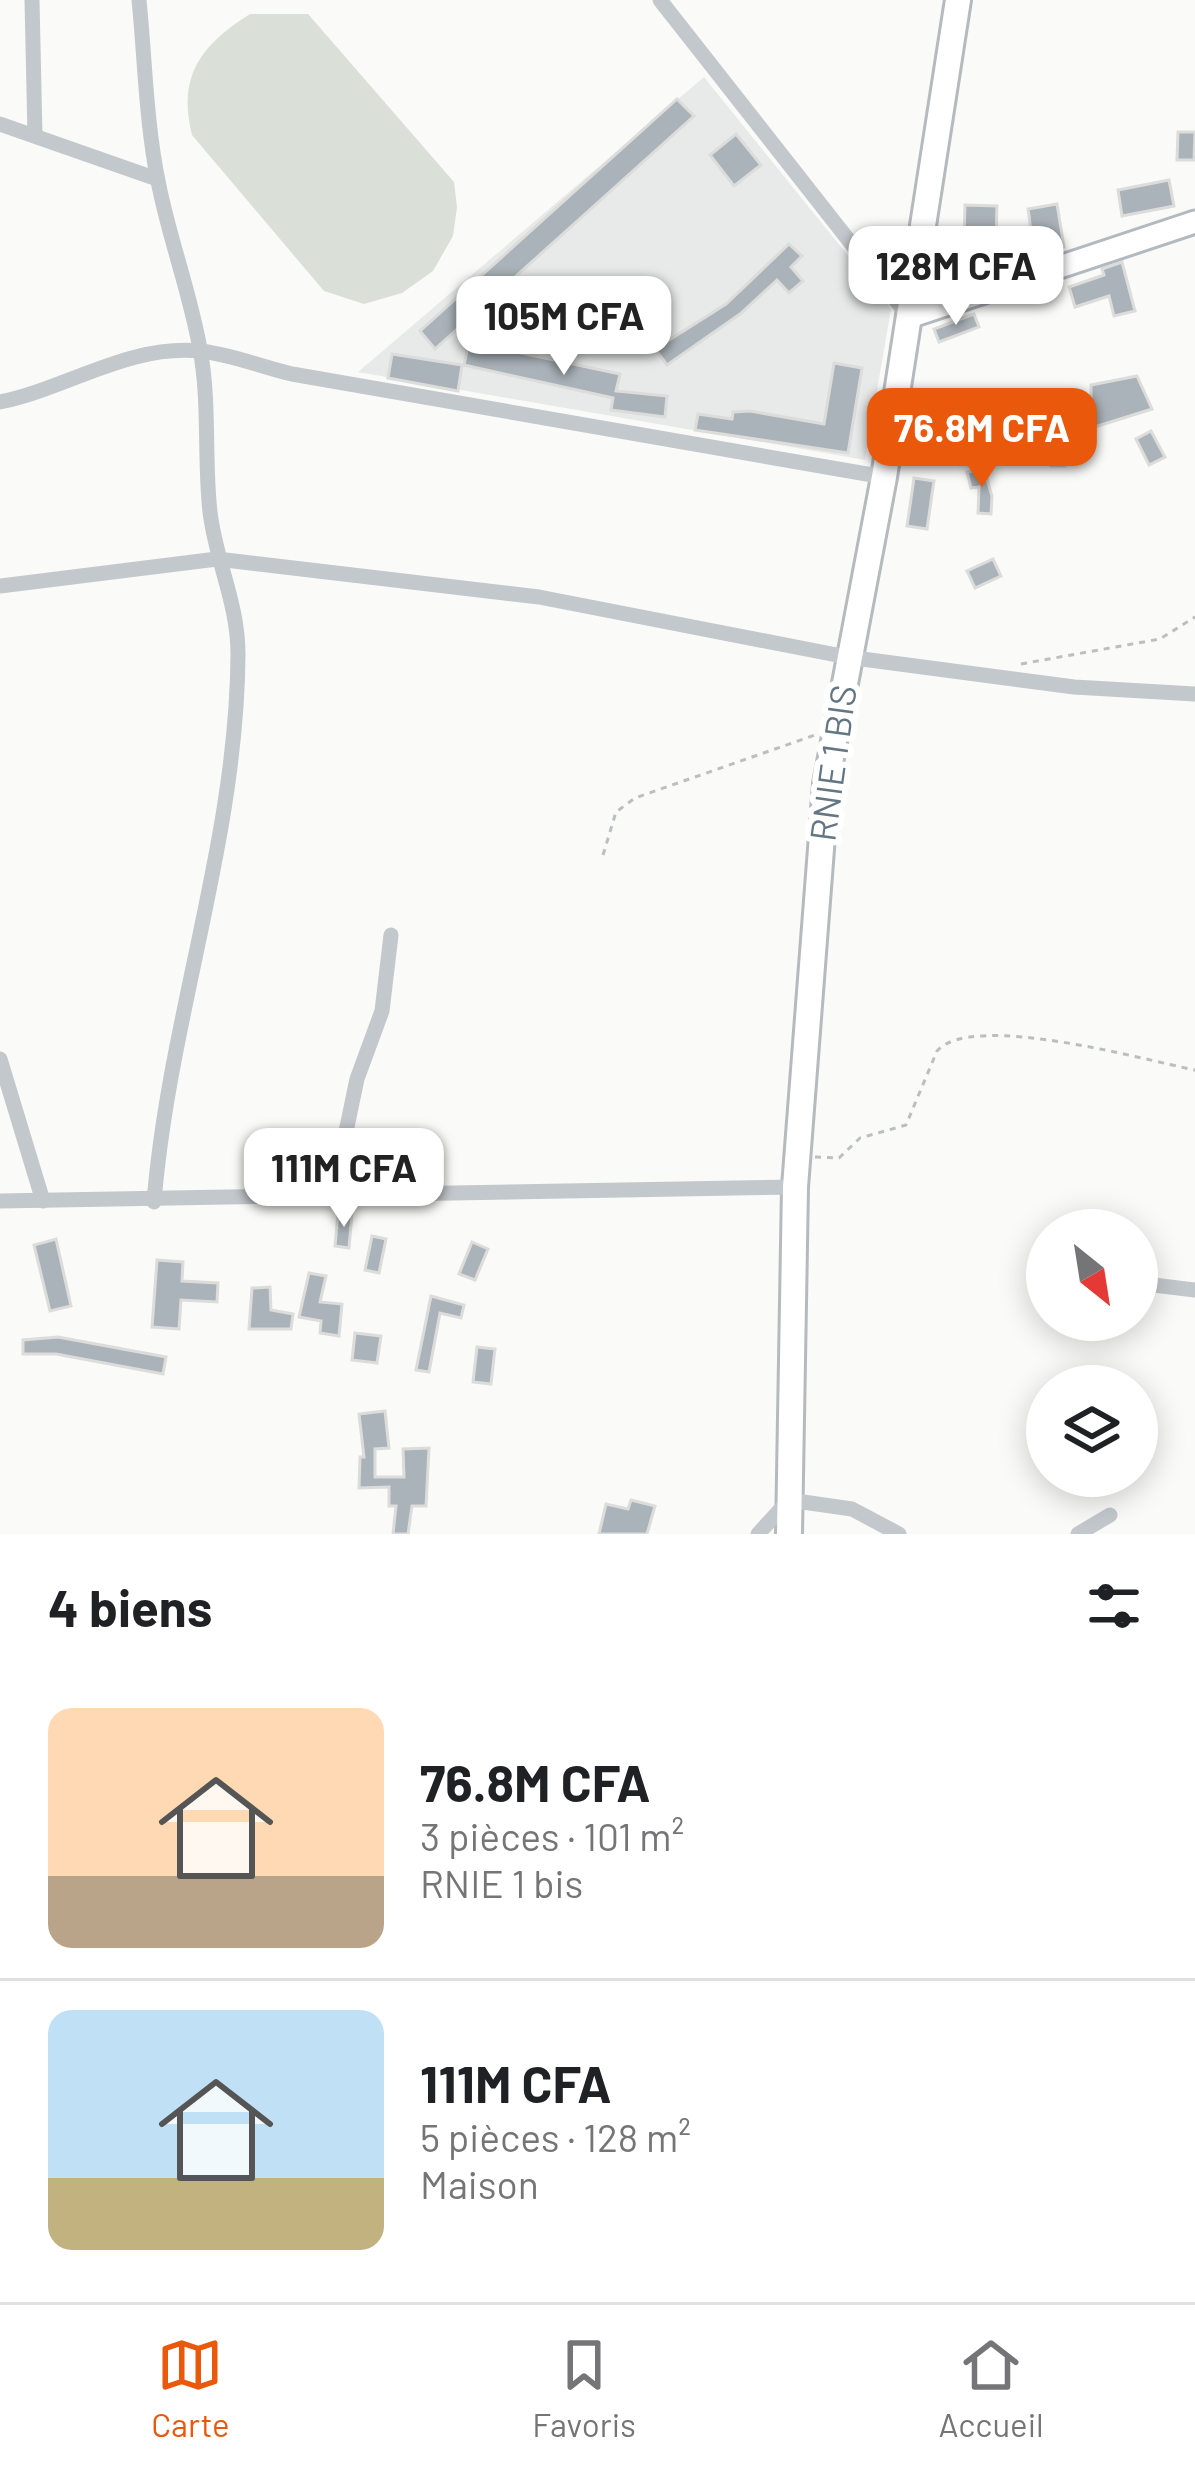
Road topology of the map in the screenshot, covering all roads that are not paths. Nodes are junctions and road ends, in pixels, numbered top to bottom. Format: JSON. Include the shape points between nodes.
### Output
{"nodes":[{"id":1,"x":32,"y":0,"type":"edge"},
{"id":2,"x":139,"y":0,"type":"edge"},
{"id":3,"x":660,"y":0,"type":"edge"},
{"id":4,"x":958,"y":0,"type":"edge"},
{"id":5,"x":0,"y":124,"type":"edge"},
{"id":6,"x":35,"y":136,"type":"junction"},
{"id":7,"x":157,"y":179,"type":"junction"},
{"id":8,"x":1195,"y":222,"type":"edge"},
{"id":9,"x":910,"y":316,"type":"junction"},
{"id":10,"x":201,"y":351,"type":"junction"},
{"id":11,"x":0,"y":402,"type":"edge"},
{"id":12,"x":884,"y":477,"type":"junction"},
{"id":13,"x":218,"y":559,"type":"junction"},
{"id":14,"x":0,"y":586,"type":"edge"},
{"id":15,"x":848,"y":657,"type":"junction"},
{"id":16,"x":1195,"y":694,"type":"edge"},
{"id":17,"x":392,"y":934,"type":"dead end"},
{"id":18,"x":0,"y":1059,"type":"edge"},
{"id":19,"x":795,"y":1187,"type":"junction"},
{"id":20,"x":333,"y":1194,"type":"junction"},
{"id":21,"x":0,"y":1202,"type":"edge"},
{"id":22,"x":43,"y":1202,"type":"junction"},
{"id":23,"x":154,"y":1202,"type":"junction"},
{"id":24,"x":1158,"y":1286,"type":"edge"},
{"id":25,"x":1195,"y":1290,"type":"edge"},
{"id":26,"x":789,"y":1500,"type":"junction"},
{"id":27,"x":1111,"y":1515,"type":"dead end"},
{"id":28,"x":758,"y":1534,"type":"edge"},
{"id":29,"x":789,"y":1534,"type":"edge"},
{"id":30,"x":899,"y":1534,"type":"edge"},
{"id":31,"x":1078,"y":1534,"type":"edge"}],
"edges":[{"from":1,"to":6,"type":"street"},
{"from":2,"to":7,"type":"street"},
{"from":3,"to":9,"type":"street"},
{"from":4,"to":9,"type":"main road","name":"RNIE 1 BIS"},
{"from":5,"to":6,"type":"street"},
{"from":6,"to":7,"type":"street"},
{"from":7,"to":10,"type":"street"},
{"from":8,"to":9,"type":"street"},
{"from":9,"to":12,"type":"main road","name":"RNIE 1 BIS"},
{"from":10,"to":11,"type":"street","via":[[151,352]]},
{"from":10,"to":12,"type":"street","via":[[292,374]]},
{"from":10,"to":13,"type":"street"},
{"from":12,"to":15,"type":"main road","name":"RNIE 1 BIS"},
{"from":13,"to":14,"type":"street"},
{"from":13,"to":15,"type":"street","via":[[539,597]]},
{"from":13,"to":23,"type":"street","via":[[237,620],[230,776]]},
{"from":15,"to":16,"type":"street","via":[[1074,688]]},
{"from":15,"to":19,"type":"main road","name":"RNIE 1 BIS","via":[[833,728]]},
{"from":17,"to":20,"type":"street","via":[[382,1011],[357,1079]]},
{"from":18,"to":22,"type":"street"},
{"from":19,"to":20,"type":"street"},
{"from":19,"to":26,"type":"main road","name":"RNIE 1 BIS"},
{"from":20,"to":23,"type":"street"},
{"from":21,"to":22,"type":"street"},
{"from":22,"to":23,"type":"street"},
{"from":24,"to":25,"type":"street"},
{"from":26,"to":28,"type":"street"},
{"from":26,"to":29,"type":"main road","name":"RNIE 1 BIS"},
{"from":26,"to":30,"type":"street","via":[[852,1509]]},
{"from":27,"to":31,"type":"street"}]}
